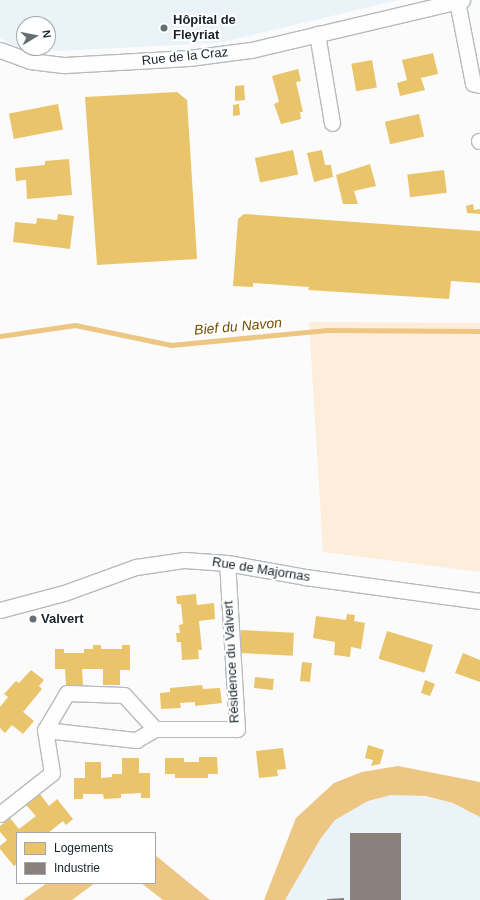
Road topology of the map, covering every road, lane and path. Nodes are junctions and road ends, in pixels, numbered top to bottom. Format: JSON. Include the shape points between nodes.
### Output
{"nodes":[{"id":1,"x":459,"y":1,"type":"edge"},
{"id":2,"x":317,"y":34,"type":"junction"},
{"id":3,"x":0,"y":50,"type":"edge"},
{"id":4,"x":480,"y":85,"type":"edge"},
{"id":5,"x":332,"y":123,"type":"dead end"},
{"id":6,"x":227,"y":563,"type":"junction"},
{"id":7,"x":480,"y":600,"type":"edge"},
{"id":8,"x":0,"y":610,"type":"edge"},
{"id":9,"x":155,"y":729,"type":"junction"},
{"id":10,"x":45,"y":730,"type":"junction"},
{"id":11,"x":0,"y":814,"type":"edge"}],
"edges":[{"from":1,"to":2,"type":"street","name":"Rue de la Craz"},
{"from":1,"to":4,"type":"street","via":[[473,83]]},
{"from":2,"to":3,"type":"street","name":"Rue de la Craz","via":[[251,50],[65,66],[30,61]]},
{"from":2,"to":5,"type":"street"},
{"from":6,"to":7,"type":"street","name":"Rue de Majornas","via":[[305,577]]},
{"from":6,"to":8,"type":"street","name":"Rue de Majornas","via":[[184,560],[136,567],[64,593]]},
{"from":6,"to":9,"type":"street","name":"Résidence du Valvert","via":[[237,728]]},
{"from":9,"to":10,"type":"street","name":"Résidence du Valvert","via":[[136,740]]},
{"from":9,"to":10,"type":"street","via":[[124,695],[67,693]]},
{"from":10,"to":11,"type":"street","via":[[52,773]]}]}
